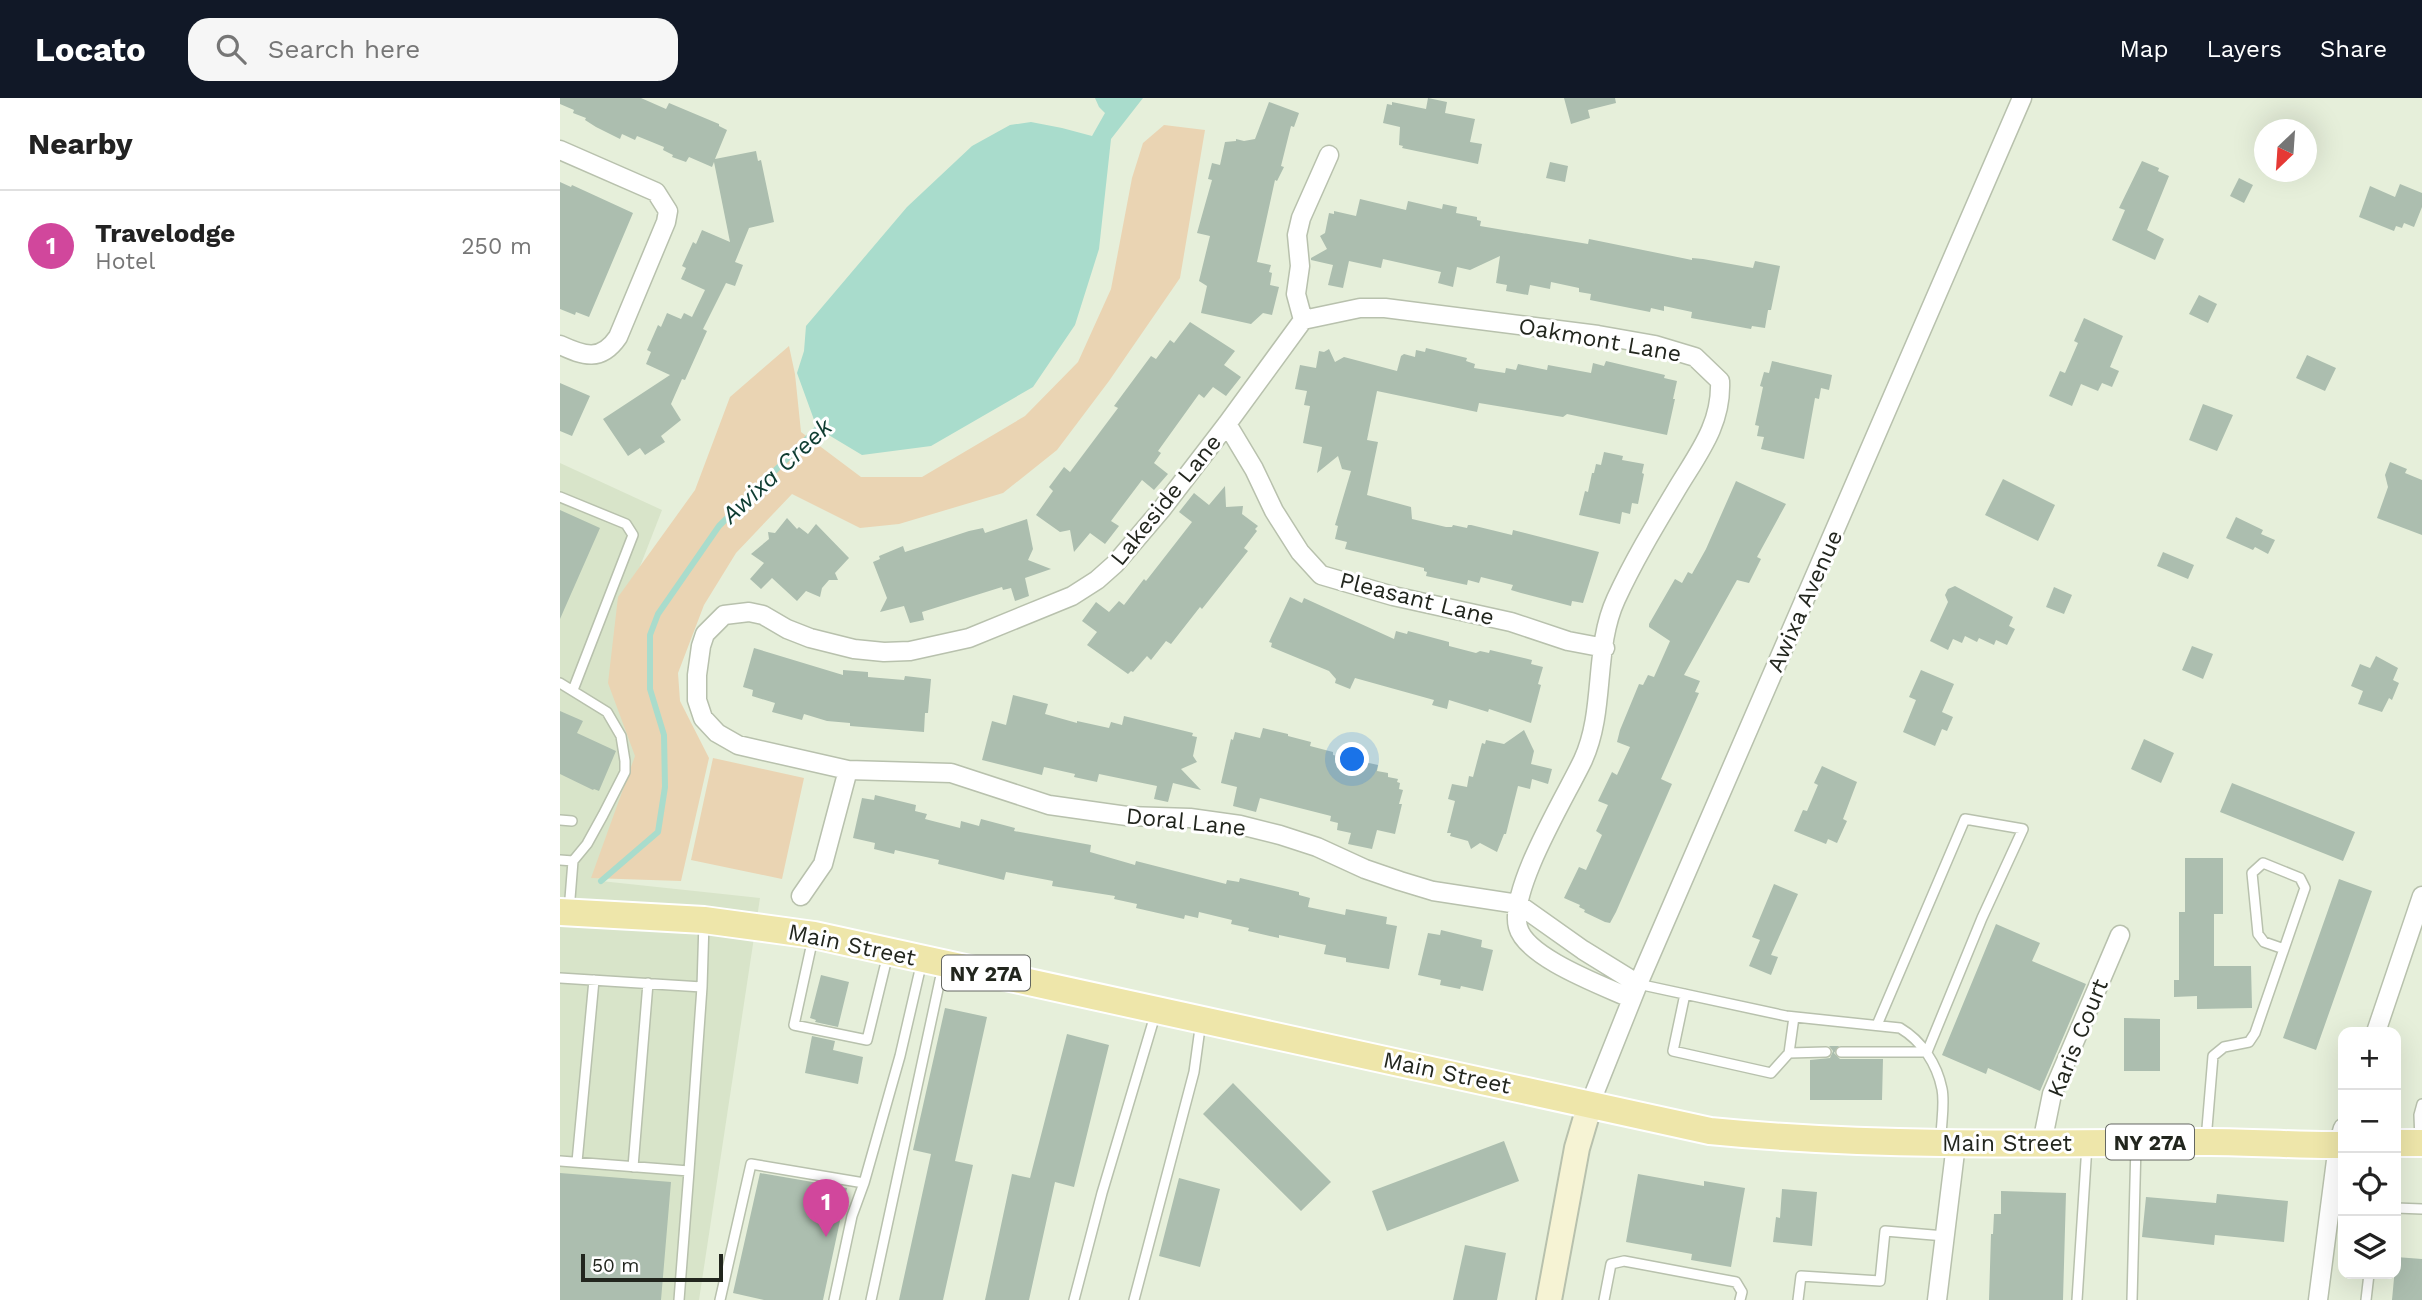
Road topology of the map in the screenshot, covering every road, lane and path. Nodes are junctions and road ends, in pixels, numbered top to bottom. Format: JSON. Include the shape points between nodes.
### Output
{"nodes":[{"id":1,"x":2022,"y":98,"type":"edge"},
{"id":2,"x":560,"y":150,"type":"edge"},
{"id":3,"x":1329,"y":155,"type":"dead end"},
{"id":4,"x":1303,"y":320,"type":"junction"},
{"id":5,"x":560,"y":345,"type":"edge"},
{"id":6,"x":1227,"y":424,"type":"junction"},
{"id":7,"x":560,"y":497,"type":"edge"},
{"id":8,"x":1605,"y":648,"type":"junction"},
{"id":9,"x":560,"y":683,"type":"edge"},
{"id":10,"x":573,"y":690,"type":"junction"},
{"id":11,"x":848,"y":770,"type":"junction"},
{"id":12,"x":560,"y":820,"type":"edge"},
{"id":13,"x":572,"y":821,"type":"dead end"},
{"id":14,"x":560,"y":860,"type":"edge"},
{"id":15,"x":573,"y":861,"type":"junction"},
{"id":16,"x":800,"y":896,"type":"dead end"},
{"id":17,"x":2422,"y":896,"type":"edge"},
{"id":18,"x":1518,"y":904,"type":"junction"},
{"id":19,"x":564,"y":912,"type":"edge"},
{"id":20,"x":704,"y":920,"type":"junction"},
{"id":21,"x":814,"y":935,"type":"junction"},
{"id":22,"x":2120,"y":935,"type":"dead end"},
{"id":23,"x":2284,"y":949,"type":"junction"},
{"id":24,"x":888,"y":952,"type":"junction"},
{"id":25,"x":933,"y":962,"type":"junction"},
{"id":26,"x":560,"y":978,"type":"edge"},
{"id":27,"x":594,"y":980,"type":"junction"},
{"id":28,"x":648,"y":984,"type":"junction"},
{"id":29,"x":702,"y":987,"type":"junction"},
{"id":30,"x":1635,"y":991,"type":"junction"},
{"id":31,"x":1685,"y":994,"type":"junction"},
{"id":32,"x":1156,"y":1010,"type":"junction"},
{"id":33,"x":1794,"y":1017,"type":"junction"},
{"id":34,"x":1201,"y":1019,"type":"junction"},
{"id":35,"x":1877,"y":1025,"type":"junction"},
{"id":36,"x":2378,"y":1027,"type":"edge"},
{"id":37,"x":1826,"y":1052,"type":"dead end"},
{"id":38,"x":1841,"y":1052,"type":"dead end"},
{"id":39,"x":1927,"y":1052,"type":"junction"},
{"id":40,"x":1789,"y":1053,"type":"junction"},
{"id":41,"x":1590,"y":1104,"type":"junction"},
{"id":42,"x":2422,"y":1104,"type":"edge"},
{"id":43,"x":2338,"y":1139,"type":"edge"},
{"id":44,"x":2136,"y":1142,"type":"junction"},
{"id":45,"x":2206,"y":1142,"type":"junction"},
{"id":46,"x":2042,"y":1143,"type":"junction"},
{"id":47,"x":2087,"y":1143,"type":"junction"},
{"id":48,"x":2412,"y":1143,"type":"edge"},
{"id":49,"x":1948,"y":1144,"type":"junction"},
{"id":50,"x":2339,"y":1153,"type":"edge"},
{"id":51,"x":560,"y":1161,"type":"edge"},
{"id":52,"x":577,"y":1162,"type":"junction"},
{"id":53,"x":634,"y":1167,"type":"junction"},
{"id":54,"x":690,"y":1171,"type":"junction"},
{"id":55,"x":864,"y":1183,"type":"junction"},
{"id":56,"x":2401,"y":1208,"type":"edge"},
{"id":57,"x":2422,"y":1209,"type":"edge"},
{"id":58,"x":1945,"y":1236,"type":"junction"},
{"id":59,"x":2368,"y":1279,"type":"edge"},
{"id":60,"x":679,"y":1300,"type":"edge"},
{"id":61,"x":720,"y":1300,"type":"edge"},
{"id":62,"x":834,"y":1300,"type":"edge"},
{"id":63,"x":871,"y":1300,"type":"edge"},
{"id":64,"x":1074,"y":1300,"type":"edge"},
{"id":65,"x":1134,"y":1300,"type":"edge"},
{"id":66,"x":1549,"y":1300,"type":"edge"},
{"id":67,"x":1604,"y":1300,"type":"edge"},
{"id":68,"x":1740,"y":1300,"type":"edge"},
{"id":69,"x":1798,"y":1300,"type":"edge"},
{"id":70,"x":1937,"y":1300,"type":"edge"},
{"id":71,"x":2077,"y":1300,"type":"edge"},
{"id":72,"x":2132,"y":1300,"type":"edge"},
{"id":73,"x":2318,"y":1300,"type":"edge"},
{"id":74,"x":2365,"y":1300,"type":"edge"}],
"edges":[{"from":1,"to":30,"type":"street","name":"Awixa Avenue","via":[[1956,238]]},
{"from":2,"to":5,"type":"street","via":[[656,192],[668,211],[612,346],[590,355]]},
{"from":3,"to":4,"type":"street","via":[[1297,235],[1300,266],[1296,294]]},
{"from":4,"to":6,"type":"street","name":"Lakeside Lane"},
{"from":4,"to":8,"type":"street","name":"Oakmont Lane","via":[[1360,308],[1398,310],[1655,345],[1695,357],[1710,370],[1720,382],[1718,415],[1627,575],[1614,603]]},
{"from":6,"to":8,"type":"street","name":"Pleasant Lane","via":[[1274,511],[1321,575]]},
{"from":6,"to":11,"type":"street","name":"Lakeside Lane","via":[[1136,540],[1097,580],[1046,607],[969,638],[884,652],[810,638],[749,611],[724,615],[714,622],[705,634],[697,675],[703,718],[738,746]]},
{"from":7,"to":10,"type":"lane","via":[[626,524],[633,535]]},
{"from":8,"to":18,"type":"street","name":"Oakmont Lane","via":[[1594,728],[1584,758],[1534,858]]},
{"from":9,"to":10,"type":"lane"},
{"from":10,"to":15,"type":"lane","via":[[607,712],[621,736],[625,772],[587,844]]},
{"from":11,"to":16,"type":"street","via":[[823,864]]},
{"from":11,"to":18,"type":"street","name":"Doral Lane","via":[[951,773],[1049,805],[1240,825],[1317,848],[1411,885]]},
{"from":12,"to":13,"type":"lane"},
{"from":14,"to":15,"type":"lane"},
{"from":15,"to":19,"type":"lane"},
{"from":17,"to":36,"type":"street"},
{"from":18,"to":30,"type":"street","name":"Doral Lane"},
{"from":18,"to":30,"type":"street","via":[[1518,928],[1534,951],[1570,971]]},
{"from":19,"to":20,"type":"main road","name":"Main Street","number":"NY 27A"},
{"from":20,"to":21,"type":"main road","name":"Main Street","number":"NY 27A"},
{"from":20,"to":29,"type":"lane"},
{"from":21,"to":24,"type":"main road","name":"Main Street","number":"NY 27A"},
{"from":21,"to":24,"type":"lane","via":[[794,1025],[867,1040]]},
{"from":22,"to":46,"type":"street","name":"Karis Court","via":[[2052,1094]]},
{"from":23,"to":23,"type":"lane","via":[[2305,888],[2300,878],[2263,863],[2252,873],[2258,934],[2264,942]]},
{"from":23,"to":45,"type":"lane","via":[[2255,1033],[2249,1042],[2224,1047],[2213,1056]]},
{"from":24,"to":25,"type":"main road","name":"Main Street","number":"NY 27A"},
{"from":25,"to":32,"type":"main road","name":"Main Street","number":"NY 27A"},
{"from":25,"to":55,"type":"lane"},
{"from":25,"to":63,"type":"lane"},
{"from":26,"to":27,"type":"lane"},
{"from":27,"to":28,"type":"lane"},
{"from":27,"to":52,"type":"lane"},
{"from":28,"to":29,"type":"lane"},
{"from":28,"to":53,"type":"lane"},
{"from":29,"to":54,"type":"lane"},
{"from":30,"to":31,"type":"lane"},
{"from":30,"to":41,"type":"street","name":"Awixa Avenue"},
{"from":31,"to":33,"type":"lane"},
{"from":31,"to":40,"type":"lane","via":[[1673,1051],[1771,1073]]},
{"from":32,"to":34,"type":"main road","name":"Main Street","number":"NY 27A"},
{"from":32,"to":64,"type":"lane"},
{"from":33,"to":35,"type":"lane"},
{"from":33,"to":40,"type":"lane"},
{"from":34,"to":41,"type":"main road","name":"Main Street","number":"NY 27A"},
{"from":34,"to":65,"type":"lane","via":[[1194,1072]]},
{"from":35,"to":39,"type":"lane","via":[[1900,1028]]},
{"from":35,"to":39,"type":"lane","via":[[1965,819],[2023,829]]},
{"from":37,"to":40,"type":"lane"},
{"from":38,"to":39,"type":"lane"},
{"from":39,"to":49,"type":"lane","via":[[1942,1090]]},
{"from":41,"to":49,"type":"main road","name":"Main Street","number":"NY 27A","via":[[1710,1131],[1790,1139]]},
{"from":41,"to":66,"type":"street","via":[[1577,1148]]},
{"from":42,"to":48,"type":"lane"},
{"from":43,"to":45,"type":"main road","name":"Main Street","number":"NY 27A"},
{"from":44,"to":45,"type":"main road","name":"Main Street","number":"NY 27A"},
{"from":44,"to":47,"type":"main road","name":"Main Street","number":"NY 27A"},
{"from":44,"to":72,"type":"lane"},
{"from":46,"to":47,"type":"main road","name":"Main Street","number":"NY 27A"},
{"from":46,"to":49,"type":"main road","name":"Main Street","number":"NY 27A"},
{"from":47,"to":71,"type":"lane"},
{"from":49,"to":58,"type":"street"},
{"from":50,"to":73,"type":"street"},
{"from":51,"to":52,"type":"lane"},
{"from":52,"to":53,"type":"lane"},
{"from":53,"to":54,"type":"lane"},
{"from":54,"to":60,"type":"lane"},
{"from":55,"to":61,"type":"lane","via":[[751,1164]]},
{"from":55,"to":62,"type":"lane"},
{"from":56,"to":57,"type":"lane"},
{"from":58,"to":69,"type":"lane","via":[[1885,1231],[1880,1280],[1801,1276]]},
{"from":58,"to":70,"type":"street"},
{"from":59,"to":74,"type":"lane"},
{"from":67,"to":68,"type":"lane","via":[[1611,1264],[1624,1261],[1736,1282],[1742,1292]]}]}
